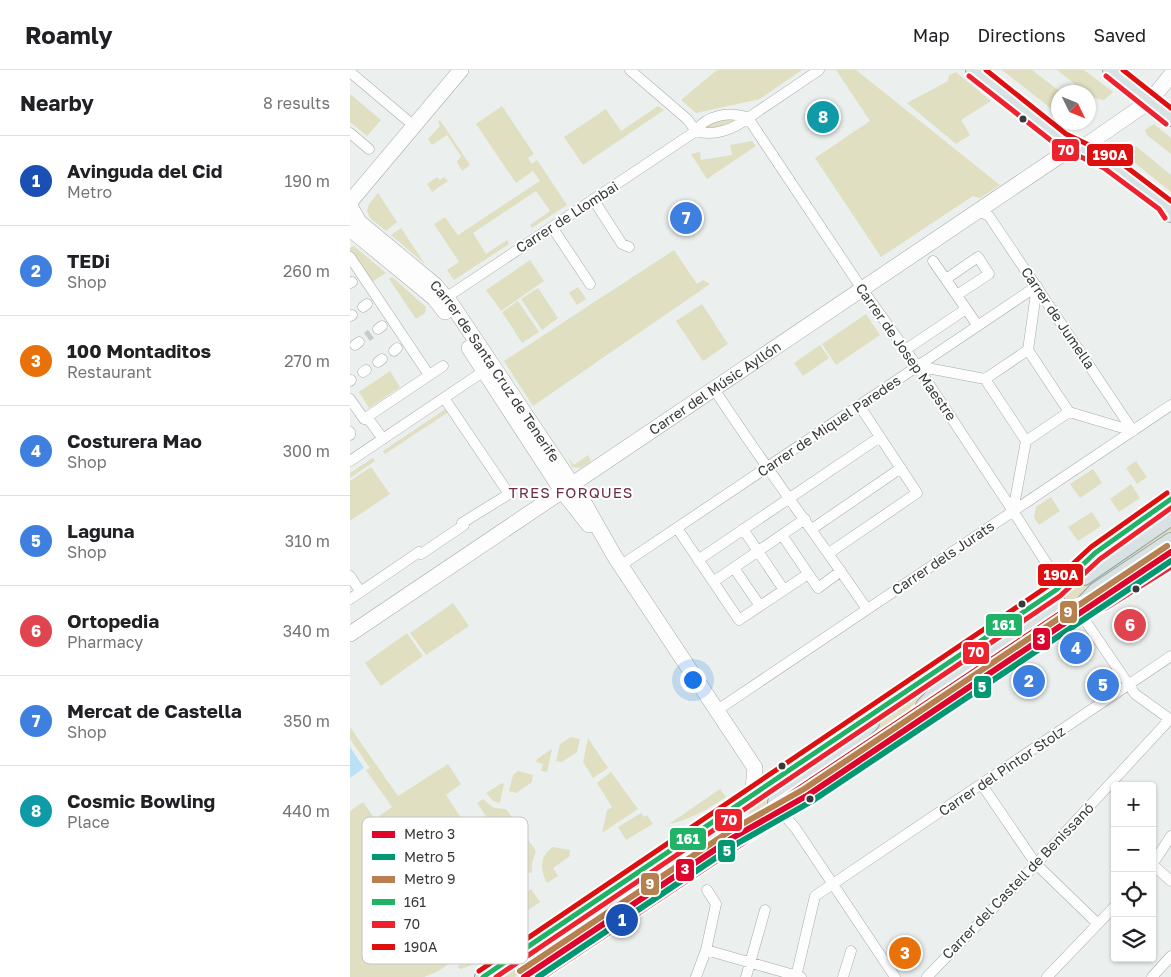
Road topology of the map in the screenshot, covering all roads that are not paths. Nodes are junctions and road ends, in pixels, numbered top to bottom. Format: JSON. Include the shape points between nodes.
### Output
{"nodes":[{"id":1,"x":449,"y":70,"type":"edge"},
{"id":2,"x":461,"y":70,"type":"edge"},
{"id":3,"x":630,"y":70,"type":"edge"},
{"id":4,"x":819,"y":70,"type":"edge"},
{"id":5,"x":974,"y":70,"type":"edge"},
{"id":6,"x":1111,"y":70,"type":"edge"},
{"id":7,"x":350,"y":72,"type":"edge"},
{"id":8,"x":1171,"y":75,"type":"edge"},
{"id":9,"x":1150,"y":101,"type":"junction"},
{"id":10,"x":748,"y":118,"type":"junction"},
{"id":11,"x":1171,"y":118,"type":"edge"},
{"id":12,"x":407,"y":120,"type":"junction"},
{"id":13,"x":696,"y":131,"type":"junction"},
{"id":14,"x":350,"y":133,"type":"edge"},
{"id":15,"x":1082,"y":148,"type":"junction"},
{"id":16,"x":369,"y":149,"type":"dead end"},
{"id":17,"x":350,"y":188,"type":"edge"},
{"id":18,"x":593,"y":199,"type":"junction"},
{"id":19,"x":350,"y":202,"type":"edge"},
{"id":20,"x":350,"y":206,"type":"edge"},
{"id":21,"x":978,"y":211,"type":"junction"},
{"id":22,"x":1171,"y":214,"type":"edge"},
{"id":23,"x":552,"y":226,"type":"junction"},
{"id":24,"x":350,"y":230,"type":"edge"},
{"id":25,"x":629,"y":247,"type":"dead end"},
{"id":26,"x":350,"y":257,"type":"edge"},
{"id":27,"x":933,"y":261,"type":"dead end"},
{"id":28,"x":946,"y":278,"type":"junction"},
{"id":29,"x":355,"y":280,"type":"edge"},
{"id":30,"x":590,"y":284,"type":"dead end"},
{"id":31,"x":1037,"y":286,"type":"junction"},
{"id":32,"x":862,"y":289,"type":"junction"},
{"id":33,"x":957,"y":295,"type":"junction"},
{"id":34,"x":442,"y":300,"type":"junction"},
{"id":35,"x":362,"y":308,"type":"edge"},
{"id":36,"x":966,"y":309,"type":"junction"},
{"id":37,"x":978,"y":326,"type":"junction"},
{"id":38,"x":369,"y":335,"type":"edge"},
{"id":39,"x":905,"y":350,"type":"junction"},
{"id":40,"x":1028,"y":350,"type":"junction"},
{"id":41,"x":376,"y":363,"type":"edge"},
{"id":42,"x":444,"y":366,"type":"dead end"},
{"id":43,"x":917,"y":366,"type":"junction"},
{"id":44,"x":488,"y":368,"type":"junction"},
{"id":45,"x":429,"y":375,"type":"junction"},
{"id":46,"x":985,"y":379,"type":"junction"},
{"id":47,"x":714,"y":389,"type":"junction"},
{"id":48,"x":444,"y":398,"type":"junction"},
{"id":49,"x":350,"y":399,"type":"edge"},
{"id":50,"x":859,"y":405,"type":"junction"},
{"id":51,"x":1171,"y":405,"type":"edge"},
{"id":52,"x":1069,"y":412,"type":"junction"},
{"id":53,"x":367,"y":417,"type":"junction"},
{"id":54,"x":1133,"y":431,"type":"junction"},
{"id":55,"x":880,"y":437,"type":"junction"},
{"id":56,"x":382,"y":440,"type":"junction"},
{"id":57,"x":1026,"y":441,"type":"junction"},
{"id":58,"x":350,"y":461,"type":"edge"},
{"id":59,"x":901,"y":468,"type":"junction"},
{"id":60,"x":766,"y":469,"type":"junction"},
{"id":61,"x":567,"y":487,"type":"junction"},
{"id":62,"x":790,"y":497,"type":"junction"},
{"id":63,"x":1171,"y":499,"type":"edge"},
{"id":64,"x":1013,"y":511,"type":"junction"},
{"id":65,"x":1171,"y":518,"type":"edge"},
{"id":66,"x":805,"y":519,"type":"junction"},
{"id":67,"x":677,"y":528,"type":"junction"},
{"id":68,"x":812,"y":528,"type":"junction"},
{"id":69,"x":743,"y":529,"type":"junction"},
{"id":70,"x":782,"y":535,"type":"junction"},
{"id":71,"x":1171,"y":541,"type":"edge"},
{"id":72,"x":758,"y":551,"type":"junction"},
{"id":73,"x":829,"y":553,"type":"junction"},
{"id":74,"x":1171,"y":558,"type":"edge"},
{"id":75,"x":698,"y":560,"type":"junction"},
{"id":76,"x":618,"y":562,"type":"junction"},
{"id":77,"x":734,"y":568,"type":"junction"},
{"id":78,"x":841,"y":572,"type":"junction"},
{"id":79,"x":808,"y":574,"type":"junction"},
{"id":80,"x":350,"y":576,"type":"edge"},
{"id":81,"x":713,"y":582,"type":"junction"},
{"id":82,"x":784,"y":590,"type":"junction"},
{"id":83,"x":1056,"y":590,"type":"junction"},
{"id":84,"x":360,"y":591,"type":"junction"},
{"id":85,"x":350,"y":598,"type":"edge"},
{"id":86,"x":760,"y":606,"type":"junction"},
{"id":87,"x":867,"y":609,"type":"junction"},
{"id":88,"x":1078,"y":610,"type":"junction"},
{"id":89,"x":350,"y":634,"type":"edge"},
{"id":90,"x":1171,"y":656,"type":"edge"},
{"id":91,"x":1128,"y":685,"type":"junction"},
{"id":92,"x":899,"y":695,"type":"junction"},
{"id":93,"x":716,"y":711,"type":"junction"},
{"id":94,"x":1171,"y":719,"type":"edge"},
{"id":95,"x":911,"y":722,"type":"junction"},
{"id":96,"x":982,"y":785,"type":"junction"},
{"id":97,"x":746,"y":799,"type":"junction"},
{"id":98,"x":779,"y":809,"type":"junction"},
{"id":99,"x":690,"y":836,"type":"junction"},
{"id":100,"x":1171,"y":836,"type":"edge"},
{"id":101,"x":1156,"y":859,"type":"edge"},
{"id":102,"x":1036,"y":864,"type":"junction"},
{"id":103,"x":1156,"y":868,"type":"edge"},
{"id":104,"x":1171,"y":880,"type":"edge"},
{"id":105,"x":833,"y":884,"type":"junction"},
{"id":106,"x":707,"y":890,"type":"dead end"},
{"id":107,"x":766,"y":910,"type":"dead end"},
{"id":108,"x":1111,"y":910,"type":"edge"},
{"id":109,"x":609,"y":924,"type":"junction"},
{"id":110,"x":1098,"y":924,"type":"junction"},
{"id":111,"x":528,"y":946,"type":"edge"},
{"id":112,"x":706,"y":950,"type":"junction"},
{"id":113,"x":851,"y":951,"type":"dead end"},
{"id":114,"x":1171,"y":956,"type":"edge"},
{"id":115,"x":750,"y":963,"type":"junction"},
{"id":116,"x":501,"y":964,"type":"edge"},
{"id":117,"x":694,"y":975,"type":"edge"},
{"id":118,"x":798,"y":976,"type":"edge"},
{"id":119,"x":482,"y":977,"type":"edge"},
{"id":120,"x":530,"y":977,"type":"edge"},
{"id":121,"x":746,"y":977,"type":"edge"},
{"id":122,"x":843,"y":977,"type":"edge"},
{"id":123,"x":895,"y":977,"type":"edge"},
{"id":124,"x":927,"y":977,"type":"edge"},
{"id":125,"x":1047,"y":977,"type":"edge"},
{"id":126,"x":1152,"y":977,"type":"edge"}],
"edges":[{"from":1,"to":12,"type":"street"},
{"from":2,"to":19,"type":"street"},
{"from":3,"to":13,"type":"street","via":[[687,118]]},
{"from":4,"to":10,"type":"street"},
{"from":5,"to":15,"type":"main road","via":[[1062,140]]},
{"from":6,"to":9,"type":"main road"},
{"from":7,"to":12,"type":"street"},
{"from":8,"to":9,"type":"street","name":"Carrer del Músic Ayllón"},
{"from":9,"to":11,"type":"main road"},
{"from":9,"to":15,"type":"street","name":"Carrer del Músic Ayllón"},
{"from":10,"to":13,"type":"street","via":[[735,128],[707,134]]},
{"from":10,"to":32,"type":"street","name":"Carrer de Josep Maestre"},
{"from":12,"to":17,"type":"street"},
{"from":13,"to":18,"type":"street","name":"Carrer de Llombai"},
{"from":14,"to":16,"type":"street"},
{"from":15,"to":21,"type":"street","name":"Carrer del Músic Ayllón","via":[[1058,157]]},
{"from":15,"to":22,"type":"main road","via":[[1108,162],[1164,204]]},
{"from":18,"to":23,"type":"street","name":"Carrer de Llombai"},
{"from":18,"to":25,"type":"street","via":[[622,244]]},
{"from":20,"to":34,"type":"street","name":"Carrer de Santa Cruz de Tenerife","via":[[359,222]]},
{"from":21,"to":31,"type":"street","name":"Carrer de Jumella","via":[[989,216]]},
{"from":21,"to":32,"type":"street","name":"Carrer del Músic Ayllón"},
{"from":23,"to":30,"type":"street"},
{"from":23,"to":34,"type":"street","name":"Carrer de Llombai"},
{"from":24,"to":34,"type":"street","name":"Carrer de Santa Cruz de Tenerife"},
{"from":26,"to":29,"type":"street"},
{"from":27,"to":28,"type":"street"},
{"from":28,"to":33,"type":"street"},
{"from":28,"to":33,"type":"street","via":[[978,257],[988,274]]},
{"from":29,"to":35,"type":"street"},
{"from":31,"to":37,"type":"street","name":"Carrer de Miquel Paredes"},
{"from":31,"to":40,"type":"street"},
{"from":31,"to":54,"type":"street","name":"Carrer de Jumella"},
{"from":32,"to":39,"type":"street","name":"Carrer de Josep Maestre"},
{"from":32,"to":47,"type":"street","name":"Carrer del Músic Ayllón"},
{"from":33,"to":36,"type":"street"},
{"from":34,"to":44,"type":"street","name":"Carrer de Santa Cruz de Tenerife"},
{"from":35,"to":38,"type":"street"},
{"from":36,"to":37,"type":"street"},
{"from":36,"to":39,"type":"street"},
{"from":37,"to":43,"type":"street","name":"Carrer de Miquel Paredes"},
{"from":38,"to":41,"type":"street"},
{"from":39,"to":43,"type":"street","name":"Carrer de Josep Maestre"},
{"from":40,"to":46,"type":"street"},
{"from":40,"to":52,"type":"street"},
{"from":41,"to":45,"type":"street"},
{"from":42,"to":45,"type":"street"},
{"from":43,"to":46,"type":"street"},
{"from":43,"to":50,"type":"street","name":"Carrer de Miquel Paredes"},
{"from":43,"to":64,"type":"street","name":"Carrer de Josep Maestre"},
{"from":44,"to":48,"type":"street"},
{"from":44,"to":61,"type":"street","name":"Carrer de Santa Cruz de Tenerife"},
{"from":45,"to":53,"type":"street"},
{"from":46,"to":57,"type":"street"},
{"from":47,"to":60,"type":"street"},
{"from":47,"to":61,"type":"street","name":"Carrer del Músic Ayllón"},
{"from":48,"to":56,"type":"street"},
{"from":48,"to":84,"type":"street","via":[[508,494]]},
{"from":49,"to":53,"type":"street","via":[[364,419]]},
{"from":50,"to":55,"type":"street"},
{"from":50,"to":60,"type":"street","name":"Carrer de Miquel Paredes"},
{"from":51,"to":54,"type":"street","name":"Carrer dels Jurats"},
{"from":52,"to":54,"type":"street"},
{"from":52,"to":57,"type":"street"},
{"from":53,"to":56,"type":"street"},
{"from":54,"to":64,"type":"street","name":"Carrer dels Jurats"},
{"from":55,"to":59,"type":"street"},
{"from":55,"to":62,"type":"street"},
{"from":56,"to":58,"type":"street"},
{"from":57,"to":64,"type":"street"},
{"from":59,"to":68,"type":"street"},
{"from":59,"to":73,"type":"street","via":[[917,493]]},
{"from":60,"to":62,"type":"street"},
{"from":60,"to":67,"type":"street","name":"Carrer de Miquel Paredes"},
{"from":61,"to":76,"type":"street","name":"Carrer de Santa Cruz de Tenerife"},
{"from":61,"to":89,"type":"street","name":"Carrer del Músic Ayllón"},
{"from":62,"to":66,"type":"street"},
{"from":62,"to":69,"type":"street"},
{"from":63,"to":83,"type":"main road","via":[[1120,535]]},
{"from":64,"to":83,"type":"street","name":"Carrer de Josep Maestre","via":[[1052,572]]},
{"from":64,"to":87,"type":"street","name":"Carrer dels Jurats"},
{"from":65,"to":83,"type":"main road","via":[[1086,576]]},
{"from":66,"to":68,"type":"street"},
{"from":66,"to":70,"type":"street"},
{"from":67,"to":75,"type":"street"},
{"from":67,"to":76,"type":"street","name":"Carrer de Miquel Paredes"},
{"from":68,"to":73,"type":"street"},
{"from":69,"to":72,"type":"street"},
{"from":69,"to":75,"type":"street"},
{"from":70,"to":72,"type":"street"},
{"from":70,"to":79,"type":"street"},
{"from":71,"to":88,"type":"main road","via":[[1096,591]]},
{"from":72,"to":77,"type":"street"},
{"from":72,"to":82,"type":"street"},
{"from":73,"to":78,"type":"street"},
{"from":74,"to":88,"type":"main road","via":[[1103,601]]},
{"from":75,"to":81,"type":"street"},
{"from":76,"to":93,"type":"street","name":"Carrer de Santa Cruz de Tenerife"},
{"from":77,"to":81,"type":"street"},
{"from":77,"to":86,"type":"street"},
{"from":78,"to":79,"type":"street","via":[[818,588]]},
{"from":78,"to":87,"type":"street"},
{"from":79,"to":82,"type":"street"},
{"from":80,"to":84,"type":"street"},
{"from":81,"to":86,"type":"street","via":[[739,620]]},
{"from":82,"to":86,"type":"street"},
{"from":83,"to":92,"type":"main road"},
{"from":83,"to":95,"type":"main road","via":[[1053,610],[948,681]]},
{"from":84,"to":85,"type":"street"},
{"from":87,"to":93,"type":"street","name":"Carrer dels Jurats"},
{"from":88,"to":91,"type":"street"},
{"from":88,"to":95,"type":"main road"},
{"from":90,"to":91,"type":"street","name":"Carrer del Pintor Stolz"},
{"from":91,"to":94,"type":"street","via":[[1135,694]]},
{"from":91,"to":96,"type":"street","name":"Carrer del Pintor Stolz"},
{"from":92,"to":97,"type":"main road"},
{"from":92,"to":98,"type":"main road","via":[[840,752],[778,794],[776,803]]},
{"from":93,"to":97,"type":"street","name":"Carrer de Santa Cruz de Tenerife","via":[[755,768],[753,789]]},
{"from":94,"to":102,"type":"street","name":"Carrer del Castell de Benissanó"},
{"from":95,"to":98,"type":"main road"},
{"from":96,"to":102,"type":"street"},
{"from":96,"to":105,"type":"street","name":"Carrer del Pintor Stolz"},
{"from":97,"to":99,"type":"main road"},
{"from":98,"to":105,"type":"street"},
{"from":98,"to":109,"type":"main road"},
{"from":99,"to":109,"type":"main road","via":[[696,845],[691,854],[642,888]]},
{"from":99,"to":111,"type":"main road"},
{"from":100,"to":101,"type":"street"},
{"from":102,"to":110,"type":"street"},
{"from":102,"to":124,"type":"street","name":"Carrer del Castell de Benissanó"},
{"from":103,"to":104,"type":"street"},
{"from":105,"to":118,"type":"street","name":"Carrer del Pintor Stolz","via":[[815,896]]},
{"from":105,"to":123,"type":"street"},
{"from":106,"to":112,"type":"street","via":[[716,904]]},
{"from":107,"to":115,"type":"street"},
{"from":108,"to":110,"type":"street"},
{"from":109,"to":120,"type":"main road"},
{"from":110,"to":125,"type":"street"},
{"from":112,"to":115,"type":"street"},
{"from":112,"to":117,"type":"street"},
{"from":113,"to":122,"type":"street"},
{"from":114,"to":126,"type":"street"},
{"from":115,"to":118,"type":"street"},
{"from":115,"to":121,"type":"street"},
{"from":116,"to":119,"type":"main road"}]}
